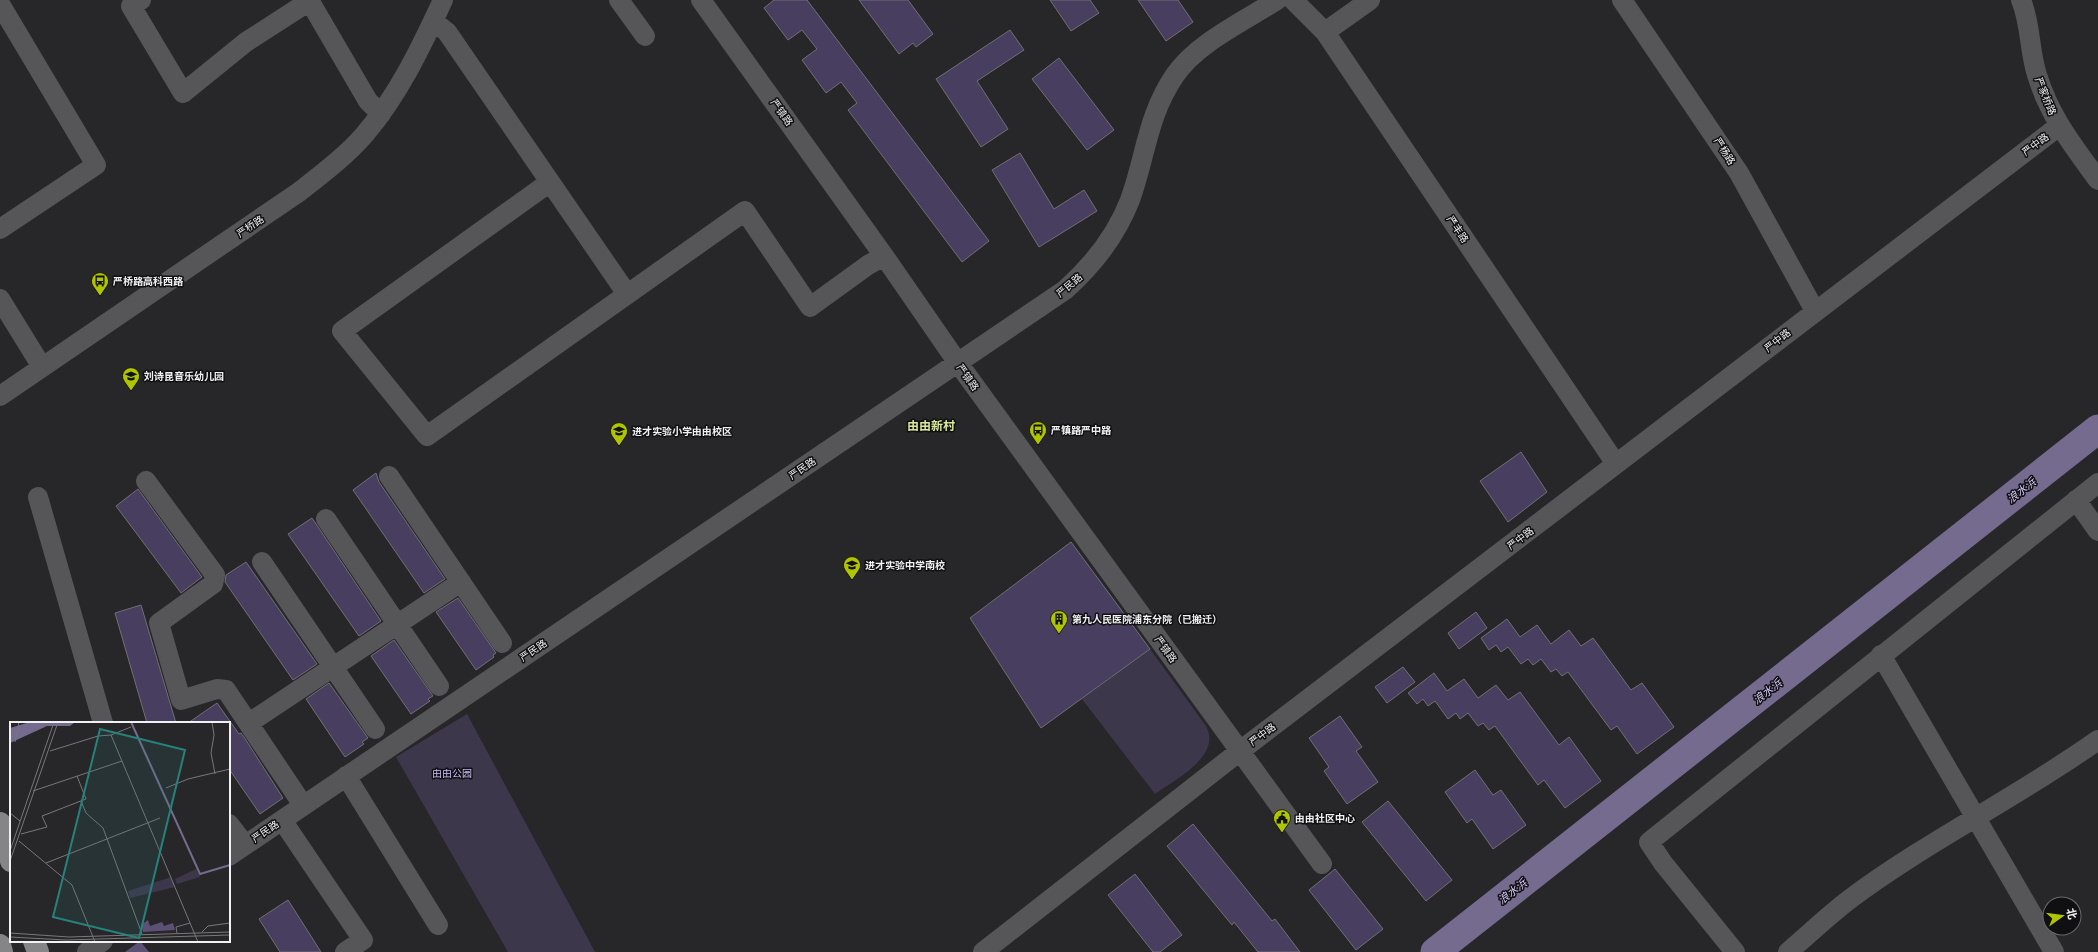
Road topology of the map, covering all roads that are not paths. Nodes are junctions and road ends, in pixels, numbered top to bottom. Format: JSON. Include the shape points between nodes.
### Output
{"nodes":[{"id":1,"x":141,"y":0,"type":"edge"},
{"id":2,"x":310,"y":0,"type":"edge"},
{"id":3,"x":443,"y":0,"type":"edge"},
{"id":4,"x":618,"y":0,"type":"edge"},
{"id":5,"x":701,"y":0,"type":"edge"},
{"id":6,"x":1277,"y":0,"type":"edge"},
{"id":7,"x":1293,"y":0,"type":"edge"},
{"id":8,"x":1370,"y":0,"type":"edge"},
{"id":9,"x":1622,"y":0,"type":"edge"},
{"id":10,"x":2021,"y":0,"type":"edge"},
{"id":11,"x":0,"y":4,"type":"edge"},
{"id":12,"x":433,"y":21,"type":"junction"},
{"id":13,"x":1325,"y":32,"type":"junction"},
{"id":14,"x":645,"y":36,"type":"dead end"},
{"id":15,"x":381,"y":114,"type":"junction"},
{"id":16,"x":2059,"y":126,"type":"junction"},
{"id":17,"x":2098,"y":180,"type":"edge"},
{"id":18,"x":550,"y":182,"type":"junction"},
{"id":19,"x":0,"y":229,"type":"edge"},
{"id":20,"x":884,"y":256,"type":"junction"},
{"id":21,"x":627,"y":294,"type":"junction"},
{"id":22,"x":0,"y":299,"type":"edge"},
{"id":23,"x":1815,"y":311,"type":"junction"},
{"id":24,"x":958,"y":363,"type":"junction"},
{"id":25,"x":42,"y":367,"type":"junction"},
{"id":26,"x":0,"y":396,"type":"edge"},
{"id":27,"x":1616,"y":464,"type":"junction"},
{"id":28,"x":389,"y":476,"type":"dead end"},
{"id":29,"x":146,"y":481,"type":"dead end"},
{"id":30,"x":2098,"y":483,"type":"edge"},
{"id":31,"x":38,"y":497,"type":"dead end"},
{"id":32,"x":2076,"y":500,"type":"junction"},
{"id":33,"x":326,"y":519,"type":"dead end"},
{"id":34,"x":2098,"y":531,"type":"edge"},
{"id":35,"x":262,"y":562,"type":"dead end"},
{"id":36,"x":461,"y":582,"type":"junction"},
{"id":37,"x":397,"y":624,"type":"junction"},
{"id":38,"x":502,"y":643,"type":"dead end"},
{"id":39,"x":1881,"y":655,"type":"junction"},
{"id":40,"x":333,"y":667,"type":"junction"},
{"id":41,"x":439,"y":686,"type":"dead end"},
{"id":42,"x":103,"y":722,"type":"edge"},
{"id":43,"x":249,"y":723,"type":"junction"},
{"id":44,"x":376,"y":729,"type":"dead end"},
{"id":45,"x":2098,"y":740,"type":"edge"},
{"id":46,"x":1240,"y":751,"type":"junction"},
{"id":47,"x":346,"y":776,"type":"junction"},
{"id":48,"x":303,"y":805,"type":"junction"},
{"id":49,"x":1975,"y":816,"type":"junction"},
{"id":50,"x":282,"y":820,"type":"junction"},
{"id":51,"x":0,"y":823,"type":"edge"},
{"id":52,"x":230,"y":827,"type":"edge"},
{"id":53,"x":237,"y":850,"type":"edge"},
{"id":54,"x":10,"y":858,"type":"edge"},
{"id":55,"x":1322,"y":864,"type":"dead end"},
{"id":56,"x":438,"y":925,"type":"dead end"},
{"id":57,"x":34,"y":942,"type":"edge"},
{"id":58,"x":102,"y":942,"type":"edge"},
{"id":59,"x":0,"y":945,"type":"edge"},
{"id":60,"x":2,"y":952,"type":"edge"},
{"id":61,"x":38,"y":952,"type":"edge"},
{"id":62,"x":87,"y":952,"type":"edge"},
{"id":63,"x":345,"y":952,"type":"edge"},
{"id":64,"x":983,"y":952,"type":"edge"},
{"id":65,"x":1735,"y":952,"type":"edge"},
{"id":66,"x":1788,"y":952,"type":"edge"},
{"id":67,"x":2054,"y":952,"type":"edge"}],
"edges":[{"from":1,"to":2,"type":"street","via":[[131,6],[183,93],[246,42]]},
{"from":2,"to":15,"type":"street","via":[[368,101]]},
{"from":3,"to":12,"type":"street","name":"严桥路"},
{"from":4,"to":14,"type":"street"},
{"from":5,"to":20,"type":"street","name":"严镇路"},
{"from":6,"to":24,"type":"street","name":"严民路","via":[[1208,43],[1175,74],[1151,120],[1130,199],[1121,222],[1084,273],[1043,306]]},
{"from":7,"to":13,"type":"street","name":"严丰路"},
{"from":8,"to":13,"type":"street"},
{"from":9,"to":23,"type":"street","name":"严杨路","via":[[1739,173]]},
{"from":10,"to":16,"type":"street","name":"严家桥路","via":[[2036,74]]},
{"from":11,"to":19,"type":"street","via":[[96,165]]},
{"from":12,"to":15,"type":"street","name":"严桥路","via":[[413,64]]},
{"from":12,"to":18,"type":"street","via":[[447,32]]},
{"from":13,"to":27,"type":"street","name":"严丰路"},
{"from":15,"to":25,"type":"street","name":"严桥路","via":[[364,135],[333,165],[299,192]]},
{"from":16,"to":17,"type":"street","name":"严家桥路"},
{"from":16,"to":23,"type":"street","name":"严中路"},
{"from":18,"to":21,"type":"street"},
{"from":18,"to":21,"type":"street","via":[[342,331],[427,436]]},
{"from":20,"to":21,"type":"street","via":[[810,307],[745,211]]},
{"from":20,"to":24,"type":"street","name":"严镇路"},
{"from":22,"to":25,"type":"street"},
{"from":23,"to":27,"type":"street","name":"严中路"},
{"from":24,"to":46,"type":"street","name":"严镇路"},
{"from":24,"to":47,"type":"street","name":"严民路"},
{"from":25,"to":26,"type":"street","name":"严桥路"},
{"from":27,"to":46,"type":"street","name":"严中路"},
{"from":28,"to":36,"type":"street"},
{"from":29,"to":43,"type":"street","via":[[215,576],[213,584],[159,623],[181,700],[223,689]]},
{"from":30,"to":32,"type":"street"},
{"from":31,"to":42,"type":"street"},
{"from":32,"to":34,"type":"street"},
{"from":32,"to":39,"type":"street"},
{"from":33,"to":37,"type":"street"},
{"from":35,"to":40,"type":"street"},
{"from":36,"to":37,"type":"street"},
{"from":36,"to":38,"type":"street"},
{"from":37,"to":40,"type":"street"},
{"from":37,"to":41,"type":"street"},
{"from":39,"to":49,"type":"street"},
{"from":39,"to":65,"type":"street","via":[[1649,842]]},
{"from":40,"to":43,"type":"street"},
{"from":40,"to":44,"type":"street"},
{"from":43,"to":48,"type":"street"},
{"from":45,"to":49,"type":"street","via":[[2058,768]]},
{"from":46,"to":55,"type":"street","name":"严镇路"},
{"from":46,"to":64,"type":"street","name":"严中路"},
{"from":47,"to":48,"type":"street","name":"严民路"},
{"from":47,"to":56,"type":"street"},
{"from":48,"to":50,"type":"street","name":"严民路"},
{"from":49,"to":66,"type":"street","via":[[1850,899]]},
{"from":49,"to":67,"type":"street"},
{"from":50,"to":53,"type":"street","name":"严民路"},
{"from":50,"to":63,"type":"street","via":[[363,940]]},
{"from":51,"to":54,"type":"main road"},
{"from":52,"to":53,"type":"street"},
{"from":57,"to":61,"type":"main road"},
{"from":58,"to":62,"type":"street"},
{"from":59,"to":60,"type":"main road"}]}
